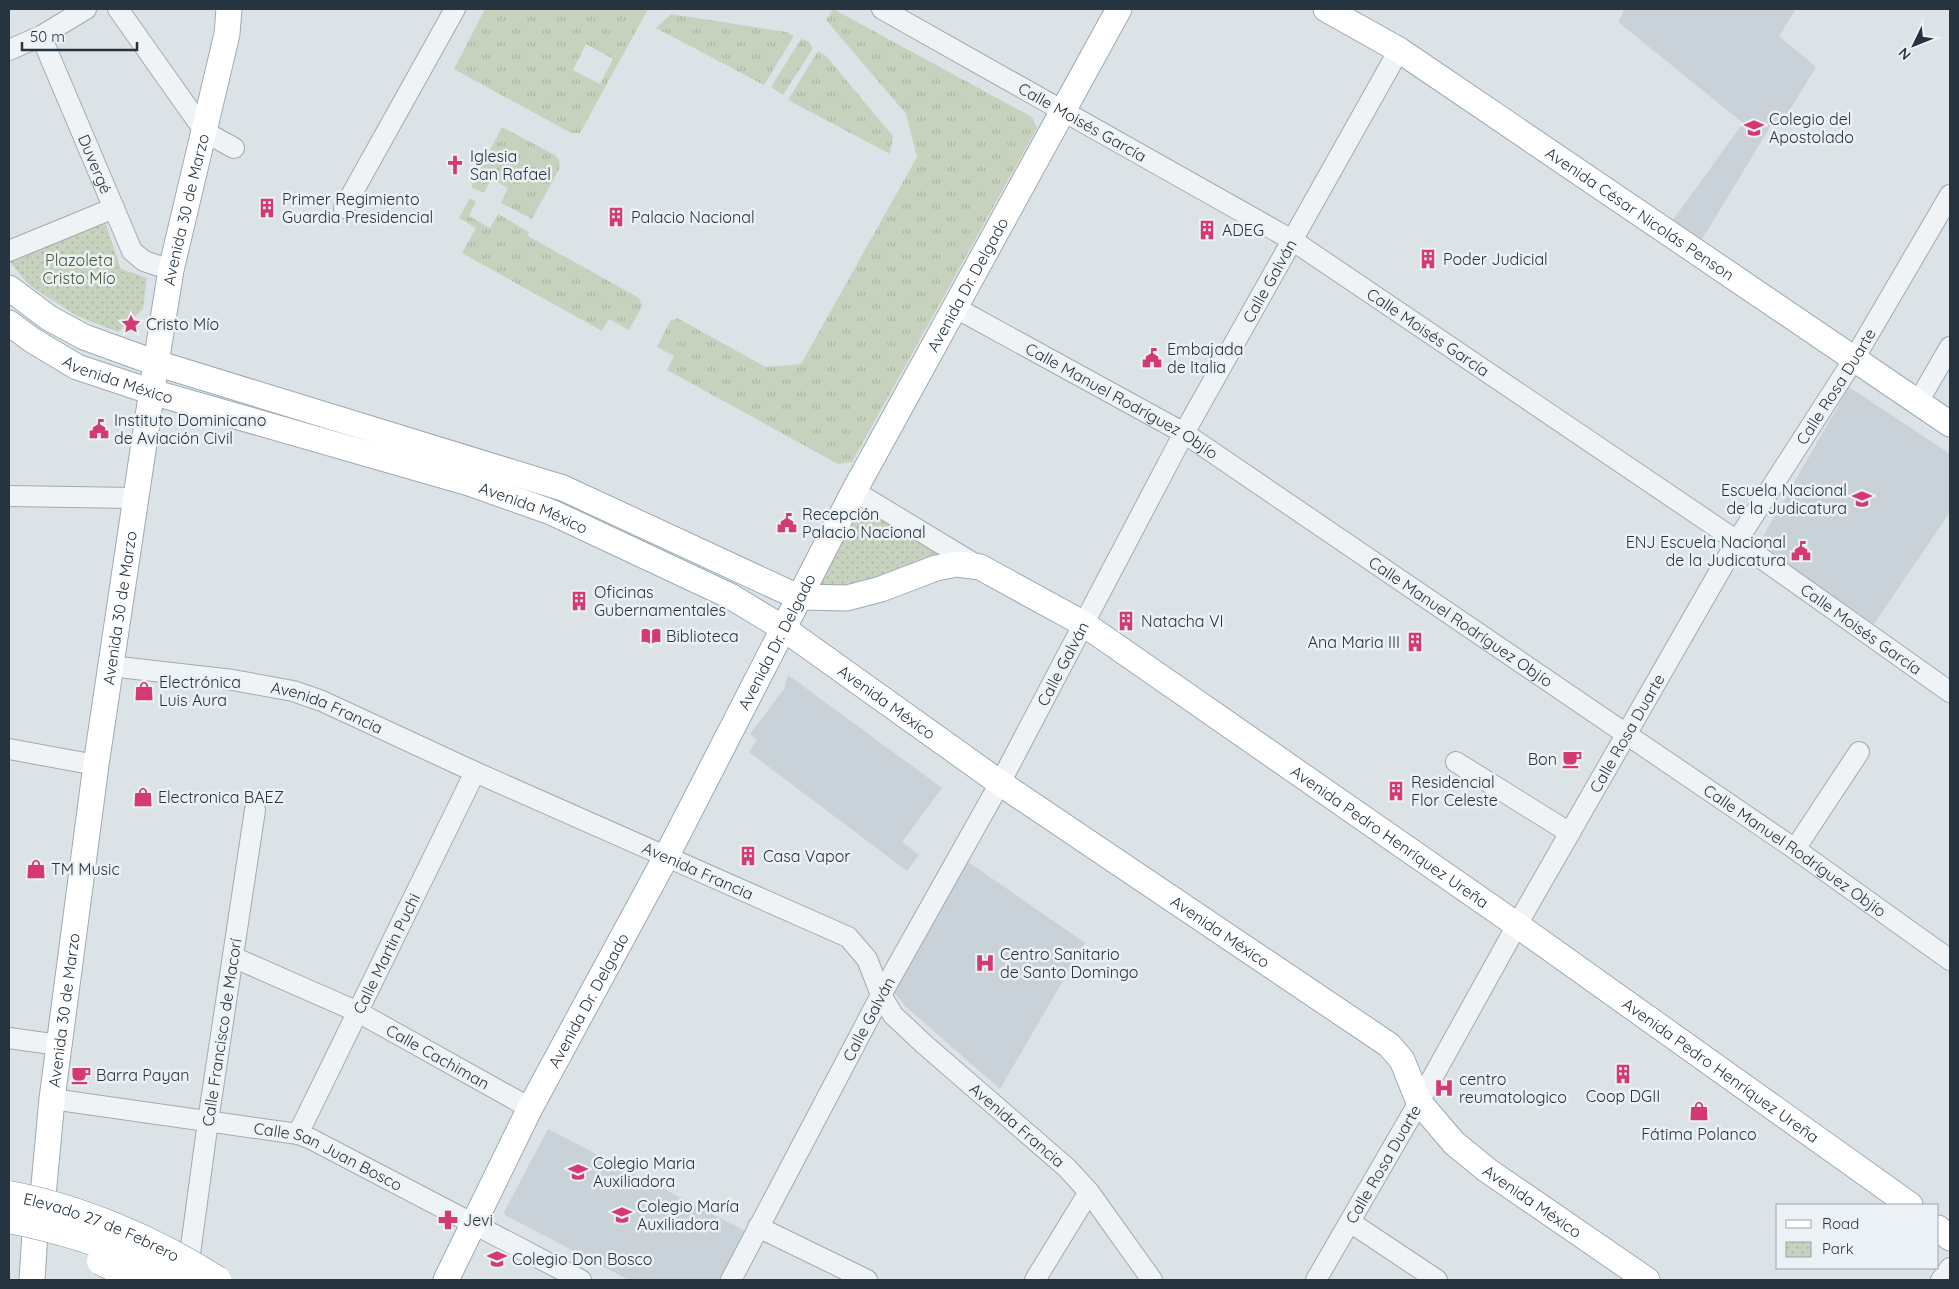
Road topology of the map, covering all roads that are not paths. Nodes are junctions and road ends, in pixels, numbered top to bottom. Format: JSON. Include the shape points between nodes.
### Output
{"nodes":[{"id":1,"x":86,"y":9,"type":"edge"},
{"id":2,"x":118,"y":9,"type":"edge"},
{"id":3,"x":229,"y":9,"type":"edge"},
{"id":4,"x":455,"y":9,"type":"edge"},
{"id":5,"x":882,"y":9,"type":"edge"},
{"id":6,"x":1119,"y":9,"type":"edge"},
{"id":7,"x":1326,"y":9,"type":"edge"},
{"id":8,"x":41,"y":36,"type":"junction"},
{"id":9,"x":9,"y":49,"type":"edge"},
{"id":10,"x":1398,"y":50,"type":"junction"},
{"id":11,"x":1064,"y":110,"type":"junction"},
{"id":12,"x":205,"y":132,"type":"junction"},
{"id":13,"x":234,"y":148,"type":"dead end"},
{"id":14,"x":1950,"y":196,"type":"edge"},
{"id":15,"x":114,"y":208,"type":"junction"},
{"id":16,"x":344,"y":208,"type":"dead end"},
{"id":17,"x":1292,"y":240,"type":"junction"},
{"id":18,"x":9,"y":251,"type":"edge"},
{"id":19,"x":171,"y":270,"type":"junction"},
{"id":20,"x":9,"y":288,"type":"edge"},
{"id":21,"x":956,"y":308,"type":"junction"},
{"id":22,"x":9,"y":323,"type":"edge"},
{"id":23,"x":1950,"y":347,"type":"edge"},
{"id":24,"x":1854,"y":359,"type":"junction"},
{"id":25,"x":156,"y":363,"type":"junction"},
{"id":26,"x":152,"y":392,"type":"junction"},
{"id":27,"x":1918,"y":402,"type":"junction"},
{"id":28,"x":1950,"y":424,"type":"edge"},
{"id":29,"x":1184,"y":433,"type":"junction"},
{"id":30,"x":854,"y":491,"type":"junction"},
{"id":31,"x":9,"y":496,"type":"edge"},
{"id":32,"x":134,"y":498,"type":"junction"},
{"id":33,"x":1737,"y":541,"type":"junction"},
{"id":34,"x":980,"y":567,"type":"junction"},
{"id":35,"x":798,"y":597,"type":"junction"},
{"id":36,"x":1084,"y":624,"type":"junction"},
{"id":37,"x":783,"y":628,"type":"junction"},
{"id":38,"x":110,"y":666,"type":"junction"},
{"id":39,"x":1950,"y":692,"type":"edge"},
{"id":40,"x":1627,"y":734,"type":"junction"},
{"id":41,"x":9,"y":749,"type":"edge"},
{"id":42,"x":1859,"y":752,"type":"dead end"},
{"id":43,"x":1456,"y":762,"type":"dead end"},
{"id":44,"x":96,"y":765,"type":"junction"},
{"id":45,"x":475,"y":772,"type":"junction"},
{"id":46,"x":1000,"y":783,"type":"junction"},
{"id":47,"x":255,"y":810,"type":"dead end"},
{"id":48,"x":1570,"y":833,"type":"junction"},
{"id":49,"x":1795,"y":849,"type":"junction"},
{"id":50,"x":666,"y":857,"type":"junction"},
{"id":51,"x":1516,"y":925,"type":"junction"},
{"id":52,"x":234,"y":957,"type":"junction"},
{"id":53,"x":1950,"y":960,"type":"edge"},
{"id":54,"x":881,"y":995,"type":"junction"},
{"id":55,"x":358,"y":1012,"type":"junction"},
{"id":56,"x":9,"y":1038,"type":"edge"},
{"id":57,"x":59,"y":1045,"type":"junction"},
{"id":58,"x":52,"y":1099,"type":"junction"},
{"id":59,"x":1419,"y":1102,"type":"junction"},
{"id":60,"x":530,"y":1108,"type":"junction"},
{"id":61,"x":208,"y":1121,"type":"junction"},
{"id":62,"x":298,"y":1134,"type":"junction"},
{"id":63,"x":9,"y":1190,"type":"edge"},
{"id":64,"x":1089,"y":1192,"type":"junction"},
{"id":65,"x":9,"y":1195,"type":"edge"},
{"id":66,"x":1909,"y":1204,"type":"edge"},
{"id":67,"x":41,"y":1217,"type":"junction"},
{"id":68,"x":9,"y":1219,"type":"edge"},
{"id":69,"x":1350,"y":1222,"type":"junction"},
{"id":70,"x":473,"y":1224,"type":"junction"},
{"id":71,"x":758,"y":1227,"type":"junction"},
{"id":72,"x":1939,"y":1229,"type":"edge"},
{"id":73,"x":9,"y":1230,"type":"edge"},
{"id":74,"x":1950,"y":1238,"type":"edge"},
{"id":75,"x":190,"y":1254,"type":"junction"},
{"id":76,"x":1950,"y":1268,"type":"edge"},
{"id":77,"x":32,"y":1280,"type":"edge"},
{"id":78,"x":139,"y":1280,"type":"edge"},
{"id":79,"x":157,"y":1280,"type":"edge"},
{"id":80,"x":180,"y":1280,"type":"edge"},
{"id":81,"x":217,"y":1280,"type":"edge"},
{"id":82,"x":230,"y":1280,"type":"edge"},
{"id":83,"x":446,"y":1280,"type":"edge"},
{"id":84,"x":580,"y":1280,"type":"edge"},
{"id":85,"x":731,"y":1280,"type":"edge"},
{"id":86,"x":867,"y":1280,"type":"edge"},
{"id":87,"x":1035,"y":1280,"type":"edge"},
{"id":88,"x":1152,"y":1280,"type":"edge"},
{"id":89,"x":1316,"y":1280,"type":"edge"},
{"id":90,"x":1437,"y":1280,"type":"edge"},
{"id":91,"x":1647,"y":1280,"type":"edge"},
{"id":92,"x":1941,"y":1280,"type":"edge"}],
"edges":[{"from":1,"to":8,"type":"street"},
{"from":2,"to":12,"type":"street"},
{"from":3,"to":12,"type":"main road","name":"Avenida 30 de Marzo","via":[[227,34]]},
{"from":4,"to":16,"type":"street"},
{"from":5,"to":11,"type":"street","name":"Calle Moisés García"},
{"from":6,"to":11,"type":"main road","name":"Avenida Dr. Delgado"},
{"from":7,"to":10,"type":"main road","name":"Avenida César Nicolás Penson"},
{"from":8,"to":9,"type":"street"},
{"from":8,"to":15,"type":"street","name":"Duvergé"},
{"from":10,"to":17,"type":"street","name":"Calle Galván"},
{"from":10,"to":24,"type":"main road","name":"Avenida César Nicolás Penson"},
{"from":11,"to":17,"type":"street","name":"Calle Moisés García"},
{"from":11,"to":21,"type":"main road","name":"Avenida Dr. Delgado"},
{"from":12,"to":13,"type":"street"},
{"from":12,"to":19,"type":"main road","name":"Avenida 30 de Marzo"},
{"from":14,"to":24,"type":"street","name":"Calle Rosa Duarte"},
{"from":15,"to":18,"type":"street"},
{"from":15,"to":19,"type":"street","name":"Duvergé","via":[[132,251],[144,261]]},
{"from":17,"to":29,"type":"street","name":"Calle Galván"},
{"from":17,"to":33,"type":"street","name":"Calle Moisés García"},
{"from":19,"to":25,"type":"main road","name":"Avenida 30 de Marzo"},
{"from":20,"to":25,"type":"main road","name":"Avenida México","via":[[49,318],[84,337]]},
{"from":21,"to":29,"type":"street","name":"Calle Manuel Rodríguez Objío"},
{"from":21,"to":30,"type":"main road","name":"Avenida Dr. Delgado"},
{"from":22,"to":26,"type":"main road","name":"Avenida México","via":[[77,367]]},
{"from":23,"to":27,"type":"street"},
{"from":24,"to":27,"type":"main road","name":"Avenida César Nicolás Penson"},
{"from":24,"to":33,"type":"street","name":"Calle Rosa Duarte"},
{"from":25,"to":26,"type":"main road","name":"Avenida 30 de Marzo"},
{"from":25,"to":35,"type":"main road","name":"Avenida México","via":[[562,488]]},
{"from":26,"to":32,"type":"main road","name":"Avenida 30 de Marzo"},
{"from":26,"to":37,"type":"main road","name":"Avenida México","via":[[469,483],[551,512],[730,596]]},
{"from":27,"to":28,"type":"main road","name":"Avenida César Nicolás Penson"},
{"from":29,"to":36,"type":"street","name":"Calle Galván"},
{"from":29,"to":40,"type":"street","name":"Calle Manuel Rodríguez Objío"},
{"from":30,"to":34,"type":"street","name":"Avenida Pedro Henríquez Ureña"},
{"from":30,"to":35,"type":"main road","name":"Avenida Dr. Delgado"},
{"from":31,"to":32,"type":"street"},
{"from":32,"to":38,"type":"main road","name":"Avenida 30 de Marzo"},
{"from":33,"to":39,"type":"street","name":"Calle Moisés García"},
{"from":33,"to":40,"type":"street","name":"Calle Rosa Duarte"},
{"from":34,"to":35,"type":"main road","name":"Avenida México","via":[[957,564],[936,568],[847,598]]},
{"from":34,"to":36,"type":"main road","name":"Avenida Pedro Henríquez Ureña"},
{"from":35,"to":37,"type":"main road","name":"Avenida Dr. Delgado"},
{"from":36,"to":46,"type":"street","name":"Calle Galván"},
{"from":36,"to":51,"type":"main road","name":"Avenida Pedro Henríquez Ureña"},
{"from":37,"to":46,"type":"main road","name":"Avenida México"},
{"from":37,"to":50,"type":"main road","name":"Avenida Dr. Delgado"},
{"from":38,"to":44,"type":"main road","name":"Avenida 30 de Marzo"},
{"from":38,"to":45,"type":"street","name":"Avenida Francia","via":[[233,680],[293,691],[322,701]]},
{"from":40,"to":48,"type":"street","name":"Calle Rosa Duarte"},
{"from":40,"to":49,"type":"street","name":"Calle Manuel Rodríguez Objío"},
{"from":41,"to":44,"type":"street"},
{"from":42,"to":49,"type":"street"},
{"from":43,"to":48,"type":"street"},
{"from":44,"to":57,"type":"main road","name":"Avenida 30 de Marzo"},
{"from":45,"to":50,"type":"street","name":"Avenida Francia"},
{"from":45,"to":55,"type":"street","name":"Calle Martin Puchi"},
{"from":46,"to":54,"type":"street","name":"Calle Galván"},
{"from":46,"to":59,"type":"main road","name":"Avenida México","via":[[1389,1045],[1402,1060]]},
{"from":47,"to":52,"type":"street","name":"Calle Francisco de Macorí"},
{"from":48,"to":51,"type":"street","name":"Calle Rosa Duarte"},
{"from":49,"to":53,"type":"street","name":"Calle Manuel Rodríguez Objío"},
{"from":50,"to":54,"type":"street","name":"Avenida Francia","via":[[848,937],[867,959]]},
{"from":50,"to":60,"type":"main road","name":"Avenida Dr. Delgado"},
{"from":51,"to":59,"type":"street","name":"Calle Rosa Duarte"},
{"from":51,"to":66,"type":"main road","name":"Avenida Pedro Henríquez Ureña"},
{"from":52,"to":55,"type":"street","name":"Calle Cachiman"},
{"from":52,"to":61,"type":"street","name":"Calle Francisco de Macorí"},
{"from":54,"to":64,"type":"street","name":"Avenida Francia","via":[[893,1015],[1067,1168]]},
{"from":54,"to":71,"type":"street","name":"Calle Galván"},
{"from":55,"to":60,"type":"street","name":"Calle Cachiman"},
{"from":55,"to":62,"type":"street","name":"Calle Martin Puchi"},
{"from":56,"to":57,"type":"street"},
{"from":57,"to":58,"type":"main road","name":"Avenida 30 de Marzo"},
{"from":58,"to":61,"type":"street","name":"Calle San Juan Bosco"},
{"from":58,"to":67,"type":"main road","name":"Avenida 30 de Marzo"},
{"from":59,"to":69,"type":"street","name":"Calle Rosa Duarte"},
{"from":59,"to":91,"type":"main road","name":"Avenida México","via":[[1454,1144],[1487,1170]]},
{"from":60,"to":70,"type":"main road","name":"Avenida Dr. Delgado"},
{"from":61,"to":62,"type":"street","name":"Calle San Juan Bosco"},
{"from":61,"to":75,"type":"street","name":"Calle Francisco de Macorí"},
{"from":62,"to":70,"type":"street","name":"Calle San Juan Bosco"},
{"from":63,"to":67,"type":"main road"},
{"from":64,"to":87,"type":"street"},
{"from":64,"to":88,"type":"street","name":"Avenida Francia"},
{"from":65,"to":81,"type":"highway","name":"Elevado 27 de Febrero","bridge":true,"via":[[28,1198],[128,1233],[167,1250]]},
{"from":67,"to":68,"type":"highway","name":"Elevado 27 de Febrero","bridge":true},
{"from":67,"to":73,"type":"main road"},
{"from":67,"to":75,"type":"main road","via":[[117,1220]]},
{"from":67,"to":77,"type":"main road","name":"Avenida 30 de Marzo"},
{"from":67,"to":78,"type":"highway","bridge":true,"via":[[66,1243]]},
{"from":67,"to":79,"type":"main road","via":[[90,1252]]},
{"from":67,"to":80,"type":"highway","name":"Elevado 27 de Febrero","bridge":true,"via":[[158,1267]]},
{"from":69,"to":89,"type":"street","name":"Calle Rosa Duarte"},
{"from":69,"to":90,"type":"street"},
{"from":70,"to":83,"type":"main road","name":"Avenida Dr. Delgado"},
{"from":70,"to":84,"type":"street","name":"Calle San Juan Bosco"},
{"from":71,"to":85,"type":"street","name":"Calle Galván"},
{"from":71,"to":86,"type":"street"},
{"from":72,"to":74,"type":"main road"},
{"from":75,"to":82,"type":"main road"},
{"from":76,"to":92,"type":"street"}]}
